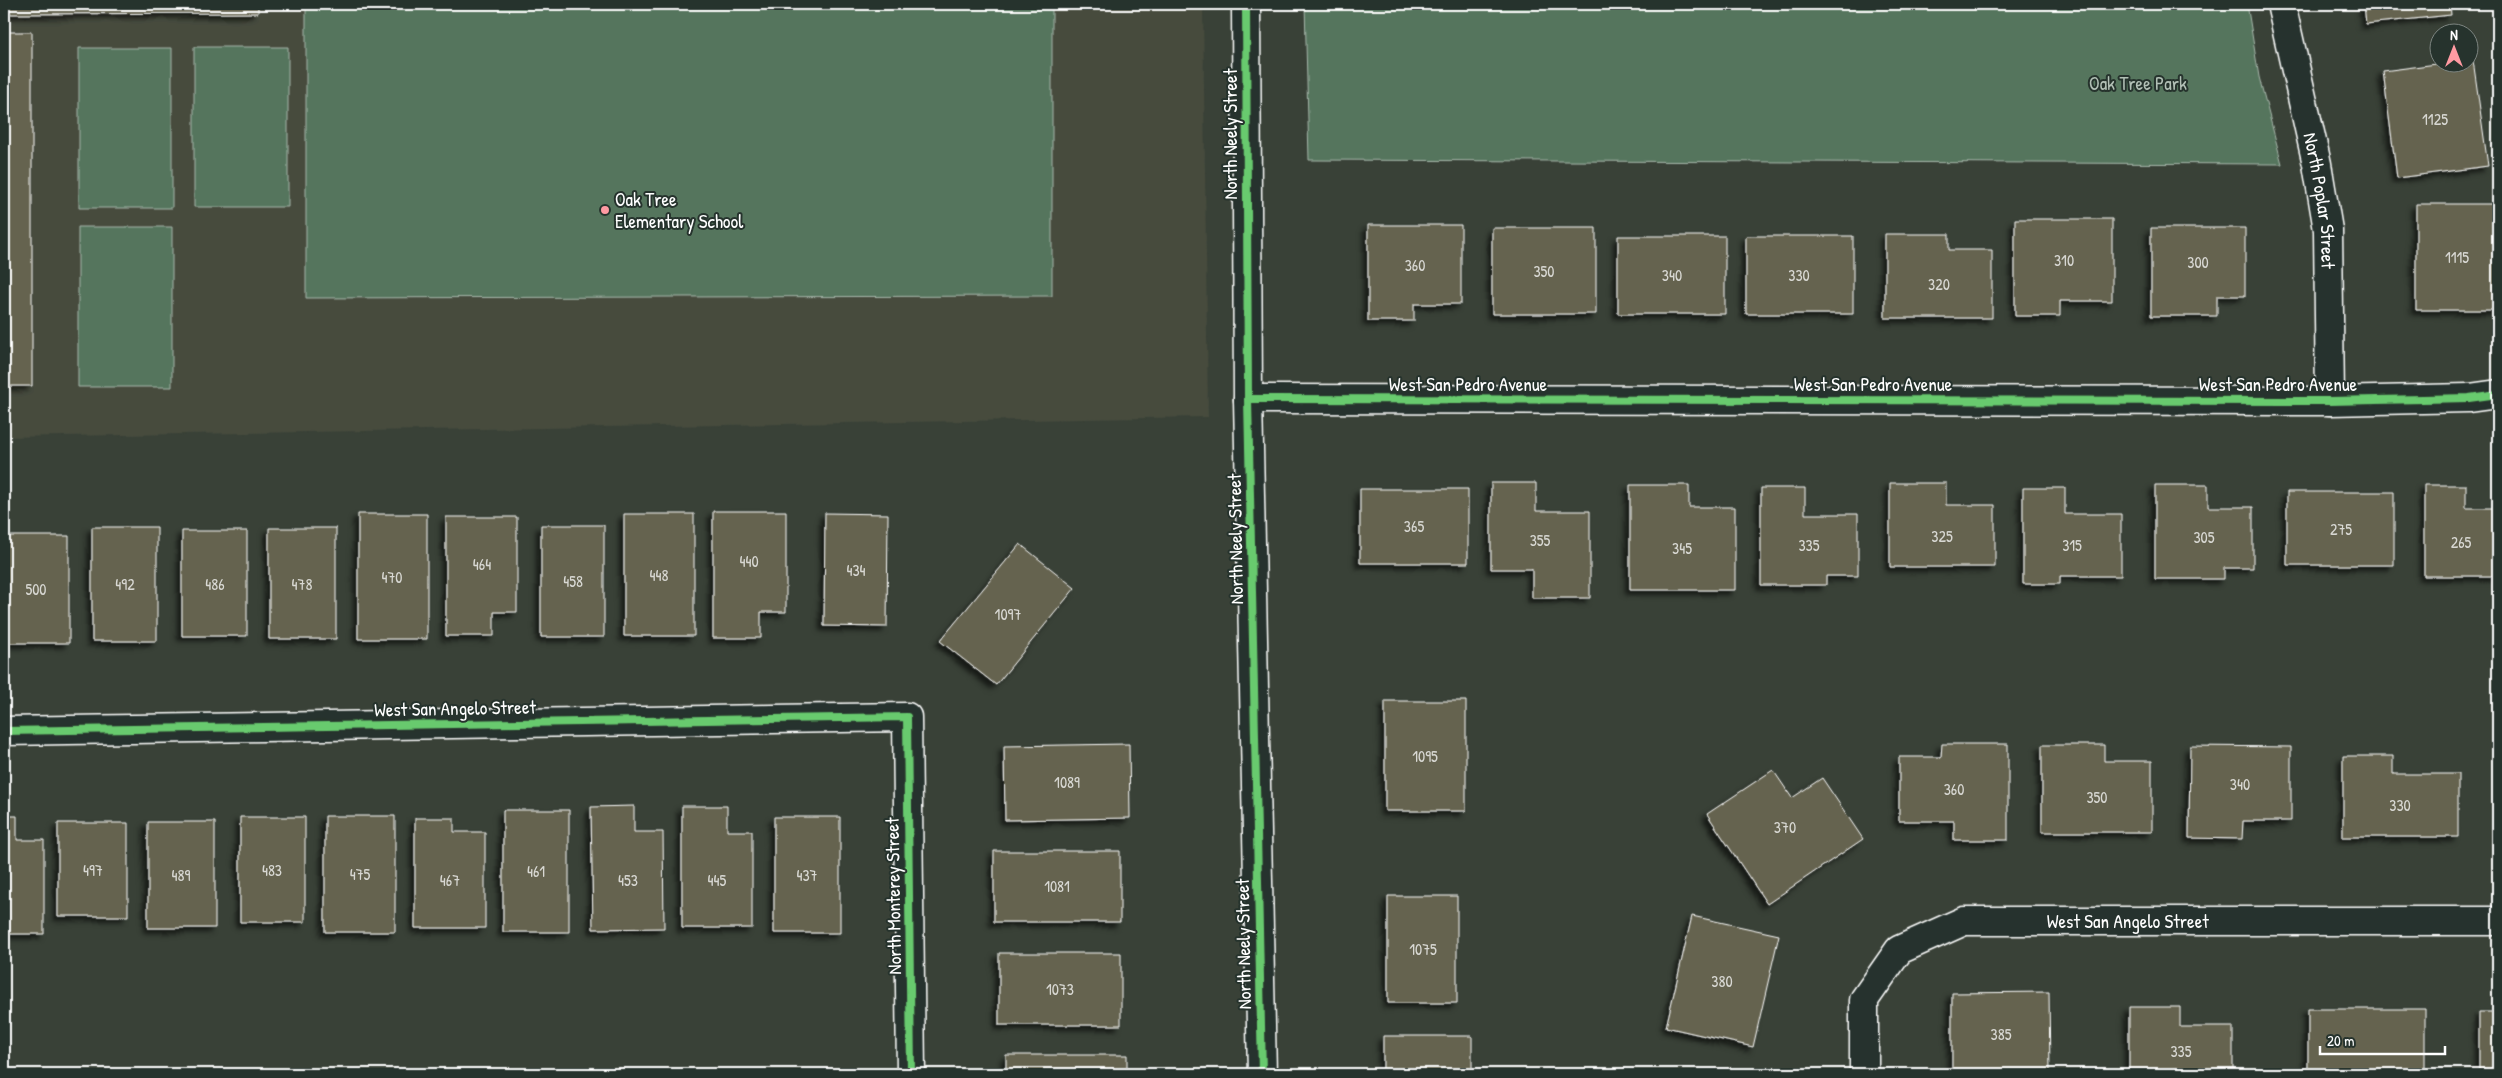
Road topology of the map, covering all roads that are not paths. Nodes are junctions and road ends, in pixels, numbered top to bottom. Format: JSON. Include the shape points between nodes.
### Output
{"nodes":[{"id":1,"x":1246,"y":4,"type":"edge"},
{"id":2,"x":2281,"y":4,"type":"edge"},
{"id":3,"x":2498,"y":394,"type":"edge"},
{"id":4,"x":1248,"y":399,"type":"junction"},
{"id":5,"x":2330,"y":401,"type":"junction"},
{"id":6,"x":907,"y":717,"type":"joint"},
{"id":7,"x":4,"y":731,"type":"edge"},
{"id":8,"x":2498,"y":921,"type":"edge"},
{"id":9,"x":911,"y":1074,"type":"edge"},
{"id":10,"x":1262,"y":1074,"type":"edge"},
{"id":11,"x":1864,"y":1074,"type":"edge"}],
"edges":[{"from":1,"to":4,"type":"street","name":"North Neely Street"},
{"from":2,"to":5,"type":"street","name":"North Poplar Street","via":[[2317,164],[2328,230]]},
{"from":3,"to":5,"type":"street","name":"West San Pedro Avenue","via":[[2469,398]]},
{"from":4,"to":5,"type":"street","name":"West San Pedro Avenue"},
{"from":4,"to":10,"type":"street","name":"North Neely Street"},
{"from":6,"to":7,"type":"street","name":"West San Angelo Street"},
{"from":6,"to":9,"type":"street","name":"North Monterey Street"},
{"from":8,"to":11,"type":"street","name":"West San Angelo Street","via":[[1964,921],[1899,950],[1864,1000]]}]}
